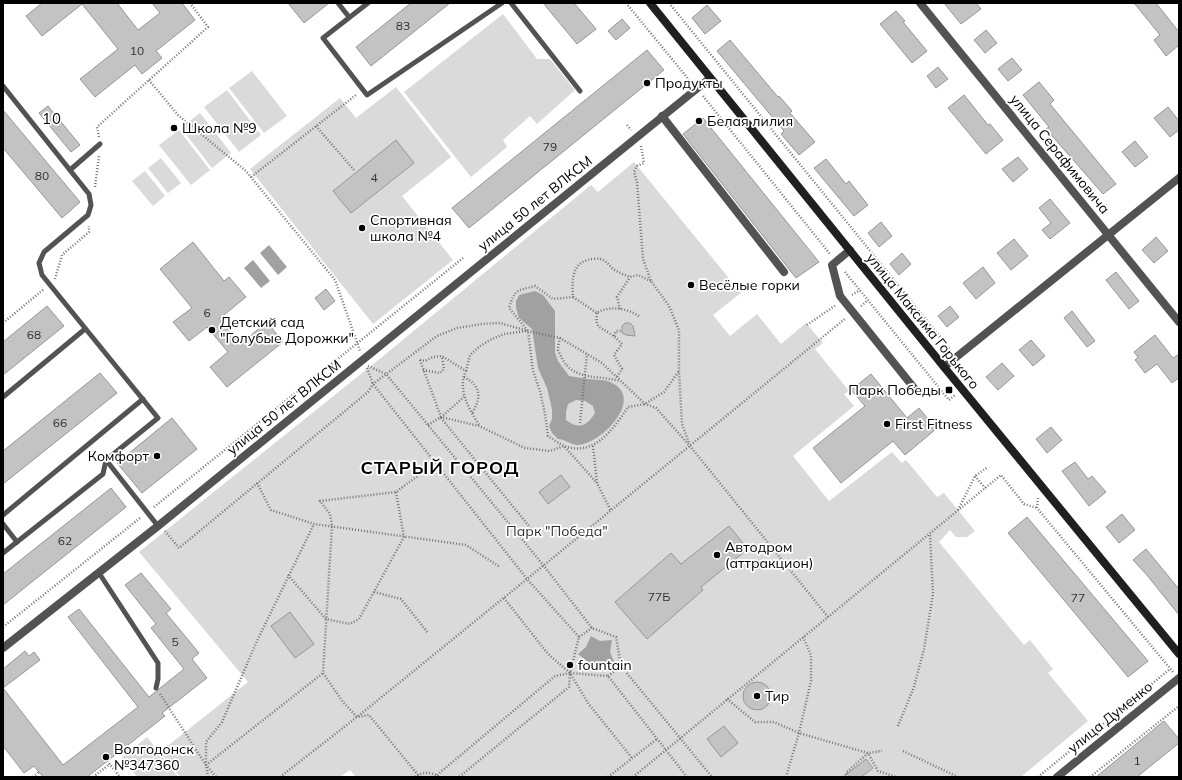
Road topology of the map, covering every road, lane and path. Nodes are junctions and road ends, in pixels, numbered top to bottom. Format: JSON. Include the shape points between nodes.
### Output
{"nodes":[{"id":1,"x":190,"y":3,"type":"edge"},
{"id":2,"x":338,"y":3,"type":"edge"},
{"id":3,"x":368,"y":3,"type":"edge"},
{"id":4,"x":502,"y":3,"type":"edge"},
{"id":5,"x":511,"y":3,"type":"edge"},
{"id":6,"x":626,"y":3,"type":"edge"},
{"id":7,"x":650,"y":3,"type":"edge"},
{"id":8,"x":669,"y":3,"type":"edge"},
{"id":9,"x":920,"y":3,"type":"edge"},
{"id":10,"x":349,"y":17,"type":"junction"},
{"id":11,"x":710,"y":78,"type":"junction"},
{"id":12,"x":149,"y":80,"type":"junction"},
{"id":13,"x":3,"y":86,"type":"edge"},
{"id":14,"x":696,"y":88,"type":"junction"},
{"id":15,"x":363,"y":89,"type":"junction"},
{"id":16,"x":580,"y":91,"type":"dead end"},
{"id":17,"x":662,"y":116,"type":"junction"},
{"id":18,"x":627,"y":125,"type":"dead end"},
{"id":19,"x":316,"y":126,"type":"junction"},
{"id":20,"x":636,"y":137,"type":"junction"},
{"id":21,"x":100,"y":144,"type":"joint"},
{"id":22,"x":70,"y":170,"type":"junction"},
{"id":23,"x":354,"y":170,"type":"dead end"},
{"id":24,"x":251,"y":177,"type":"junction"},
{"id":25,"x":1179,"y":178,"type":"edge"},
{"id":26,"x":1109,"y":235,"type":"junction"},
{"id":27,"x":850,"y":250,"type":"junction"},
{"id":28,"x":463,"y":258,"type":"dead end"},
{"id":29,"x":836,"y":262,"type":"junction"},
{"id":30,"x":784,"y":272,"type":"dead end"},
{"id":31,"x":630,"y":277,"type":"junction"},
{"id":32,"x":652,"y":281,"type":"junction"},
{"id":33,"x":860,"y":290,"type":"junction"},
{"id":34,"x":573,"y":297,"type":"junction"},
{"id":35,"x":844,"y":300,"type":"junction"},
{"id":36,"x":868,"y":300,"type":"junction"},
{"id":37,"x":620,"y":309,"type":"junction"},
{"id":38,"x":854,"y":312,"type":"junction"},
{"id":39,"x":597,"y":314,"type":"junction"},
{"id":40,"x":640,"y":317,"type":"dead end"},
{"id":41,"x":1179,"y":322,"type":"edge"},
{"id":42,"x":807,"y":324,"type":"dead end"},
{"id":43,"x":85,"y":328,"type":"junction"},
{"id":44,"x":528,"y":331,"type":"junction"},
{"id":45,"x":621,"y":331,"type":"dead end"},
{"id":46,"x":614,"y":336,"type":"junction"},
{"id":47,"x":560,"y":338,"type":"junction"},
{"id":48,"x":357,"y":343,"type":"junction"},
{"id":49,"x":949,"y":348,"type":"dead end"},
{"id":50,"x":587,"y":354,"type":"junction"},
{"id":51,"x":442,"y":356,"type":"junction"},
{"id":52,"x":363,"y":360,"type":"junction"},
{"id":53,"x":944,"y":367,"type":"junction"},
{"id":54,"x":423,"y":370,"type":"junction"},
{"id":55,"x":466,"y":370,"type":"junction"},
{"id":56,"x":678,"y":371,"type":"junction"},
{"id":57,"x":386,"y":374,"type":"junction"},
{"id":58,"x":463,"y":376,"type":"junction"},
{"id":59,"x":585,"y":376,"type":"junction"},
{"id":60,"x":617,"y":377,"type":"junction"},
{"id":61,"x":622,"y":382,"type":"junction"},
{"id":62,"x":373,"y":384,"type":"junction"},
{"id":63,"x":914,"y":388,"type":"dead end"},
{"id":64,"x":955,"y":395,"type":"dead end"},
{"id":65,"x":3,"y":397,"type":"edge"},
{"id":66,"x":464,"y":397,"type":"junction"},
{"id":67,"x":143,"y":399,"type":"junction"},
{"id":68,"x":645,"y":404,"type":"junction"},
{"id":69,"x":472,"y":413,"type":"junction"},
{"id":70,"x":441,"y":418,"type":"junction"},
{"id":71,"x":580,"y":423,"type":"dead end"},
{"id":72,"x":428,"y":425,"type":"junction"},
{"id":73,"x":479,"y":426,"type":"junction"},
{"id":74,"x":564,"y":446,"type":"junction"},
{"id":75,"x":593,"y":446,"type":"junction"},
{"id":76,"x":690,"y":446,"type":"junction"},
{"id":77,"x":106,"y":460,"type":"junction"},
{"id":78,"x":435,"y":463,"type":"junction"},
{"id":79,"x":988,"y":467,"type":"dead end"},
{"id":80,"x":975,"y":476,"type":"junction"},
{"id":81,"x":257,"y":483,"type":"junction"},
{"id":82,"x":597,"y":483,"type":"junction"},
{"id":83,"x":985,"y":488,"type":"junction"},
{"id":84,"x":396,"y":492,"type":"junction"},
{"id":85,"x":1038,"y":495,"type":"dead end"},
{"id":86,"x":1037,"y":508,"type":"junction"},
{"id":87,"x":958,"y":510,"type":"junction"},
{"id":88,"x":611,"y":511,"type":"junction"},
{"id":89,"x":147,"y":512,"type":"junction"},
{"id":90,"x":3,"y":515,"type":"edge"},
{"id":91,"x":3,"y":524,"type":"edge"},
{"id":92,"x":314,"y":524,"type":"junction"},
{"id":93,"x":158,"y":526,"type":"junction"},
{"id":94,"x":332,"y":526,"type":"junction"},
{"id":95,"x":930,"y":533,"type":"junction"},
{"id":96,"x":537,"y":536,"type":"dead end"},
{"id":97,"x":404,"y":537,"type":"junction"},
{"id":98,"x":17,"y":542,"type":"junction"},
{"id":99,"x":3,"y":553,"type":"edge"},
{"id":100,"x":544,"y":566,"type":"junction"},
{"id":101,"x":500,"y":567,"type":"dead end"},
{"id":102,"x":99,"y":573,"type":"junction"},
{"id":103,"x":288,"y":575,"type":"junction"},
{"id":104,"x":527,"y":579,"type":"junction"},
{"id":105,"x":374,"y":592,"type":"junction"},
{"id":106,"x":504,"y":598,"type":"junction"},
{"id":107,"x":828,"y":617,"type":"junction"},
{"id":108,"x":326,"y":619,"type":"junction"},
{"id":109,"x":3,"y":627,"type":"edge"},
{"id":110,"x":592,"y":628,"type":"junction"},
{"id":111,"x":428,"y":633,"type":"dead end"},
{"id":112,"x":579,"y":637,"type":"junction"},
{"id":113,"x":803,"y":637,"type":"junction"},
{"id":114,"x":3,"y":648,"type":"edge"},
{"id":115,"x":1179,"y":654,"type":"edge"},
{"id":116,"x":621,"y":666,"type":"junction"},
{"id":117,"x":1170,"y":668,"type":"junction"},
{"id":118,"x":570,"y":673,"type":"junction"},
{"id":119,"x":323,"y":674,"type":"junction"},
{"id":120,"x":608,"y":676,"type":"junction"},
{"id":121,"x":1177,"y":676,"type":"edge"},
{"id":122,"x":156,"y":688,"type":"joint"},
{"id":123,"x":727,"y":699,"type":"junction"},
{"id":124,"x":1179,"y":706,"type":"edge"},
{"id":125,"x":357,"y":717,"type":"junction"},
{"id":126,"x":898,"y":726,"type":"dead end"},
{"id":127,"x":799,"y":733,"type":"junction"},
{"id":128,"x":657,"y":738,"type":"junction"},
{"id":129,"x":680,"y":738,"type":"junction"},
{"id":130,"x":666,"y":750,"type":"junction"},
{"id":131,"x":882,"y":751,"type":"dead end"},
{"id":132,"x":903,"y":751,"type":"dead end"},
{"id":133,"x":868,"y":753,"type":"junction"},
{"id":134,"x":632,"y":758,"type":"junction"},
{"id":135,"x":206,"y":765,"type":"junction"},
{"id":136,"x":39,"y":772,"type":"dead end"},
{"id":137,"x":417,"y":776,"type":"edge"},
{"id":138,"x":438,"y":776,"type":"edge"},
{"id":139,"x":33,"y":777,"type":"edge"},
{"id":140,"x":93,"y":777,"type":"edge"},
{"id":141,"x":120,"y":777,"type":"edge"},
{"id":142,"x":208,"y":777,"type":"edge"},
{"id":143,"x":216,"y":777,"type":"edge"},
{"id":144,"x":280,"y":777,"type":"edge"},
{"id":145,"x":459,"y":777,"type":"edge"},
{"id":146,"x":608,"y":777,"type":"edge"},
{"id":147,"x":632,"y":777,"type":"edge"},
{"id":148,"x":687,"y":777,"type":"edge"},
{"id":149,"x":712,"y":777,"type":"edge"},
{"id":150,"x":786,"y":777,"type":"edge"},
{"id":151,"x":848,"y":777,"type":"edge"},
{"id":152,"x":896,"y":777,"type":"edge"},
{"id":153,"x":958,"y":777,"type":"edge"},
{"id":154,"x":1038,"y":777,"type":"edge"},
{"id":155,"x":1057,"y":777,"type":"edge"},
{"id":156,"x":1090,"y":777,"type":"edge"}],
"edges":[{"from":1,"to":12,"type":"path","via":[[208,27]]},
{"from":2,"to":10,"type":"lane"},
{"from":3,"to":10,"type":"lane"},
{"from":4,"to":15,"type":"lane","via":[[367,95]]},
{"from":5,"to":16,"type":"lane"},
{"from":6,"to":14,"type":"path"},
{"from":7,"to":11,"type":"street","name":"улица Максима Горького"},
{"from":8,"to":49,"type":"path"},
{"from":9,"to":26,"type":"street","name":"улица Серафимовича"},
{"from":10,"to":15,"type":"lane","via":[[323,38]]},
{"from":11,"to":14,"type":"street","name":"улица 50 лет ВЛКСМ"},
{"from":11,"to":27,"type":"street","name":"улица Максима Горького"},
{"from":12,"to":21,"type":"path","via":[[97,127]]},
{"from":12,"to":24,"type":"path","via":[[178,115]]},
{"from":13,"to":22,"type":"lane"},
{"from":14,"to":17,"type":"street","name":"улица 50 лет ВЛКСМ"},
{"from":14,"to":29,"type":"path"},
{"from":15,"to":19,"type":"path"},
{"from":17,"to":20,"type":"street","name":"улица 50 лет ВЛКСМ"},
{"from":17,"to":30,"type":"street"},
{"from":18,"to":20,"type":"path"},
{"from":19,"to":23,"type":"path"},
{"from":19,"to":24,"type":"path"},
{"from":20,"to":32,"type":"path","via":[[640,143],[644,163],[637,166],[634,172],[637,182],[642,259]]},
{"from":20,"to":52,"type":"street","name":"улица 50 лет ВЛКСМ"},
{"from":21,"to":22,"type":"lane"},
{"from":22,"to":43,"type":"lane","via":[[89,194],[91,205],[88,215],[44,252],[39,263],[42,275]]},
{"from":24,"to":48,"type":"path","via":[[335,280]]},
{"from":25,"to":26,"type":"street"},
{"from":26,"to":41,"type":"street","name":"улица Серафимовича"},
{"from":26,"to":53,"type":"street"},
{"from":27,"to":29,"type":"street"},
{"from":27,"to":53,"type":"street","name":"улица Максима Горького"},
{"from":28,"to":48,"type":"path"},
{"from":29,"to":33,"type":"path"},
{"from":29,"to":35,"type":"street","via":[[832,265],[840,296]]},
{"from":31,"to":32,"type":"path","via":[[638,275]]},
{"from":31,"to":34,"type":"path","via":[[600,258],[580,262],[573,277]]},
{"from":31,"to":37,"type":"path","via":[[617,297]]},
{"from":32,"to":56,"type":"path","via":[[679,330]]},
{"from":33,"to":35,"type":"path"},
{"from":33,"to":36,"type":"path"},
{"from":34,"to":39,"type":"path"},
{"from":34,"to":44,"type":"path","via":[[553,299],[535,286],[518,290],[513,294],[509,308]]},
{"from":35,"to":38,"type":"street"},
{"from":35,"to":42,"type":"path"},
{"from":36,"to":38,"type":"path"},
{"from":36,"to":64,"type":"path","via":[[949,400]]},
{"from":37,"to":39,"type":"path","via":[[604,309]]},
{"from":37,"to":40,"type":"path","via":[[634,312]]},
{"from":38,"to":63,"type":"street"},
{"from":38,"to":76,"type":"path"},
{"from":39,"to":46,"type":"path","via":[[596,322],[599,328]]},
{"from":43,"to":65,"type":"lane"},
{"from":43,"to":67,"type":"lane"},
{"from":44,"to":47,"type":"path"},
{"from":44,"to":55,"type":"path","via":[[504,334],[480,346],[470,355]]},
{"from":44,"to":57,"type":"path","via":[[500,323],[457,328],[437,336]]},
{"from":44,"to":74,"type":"path","via":[[533,371],[544,406],[548,436]]},
{"from":45,"to":46,"type":"path","via":[[616,331]]},
{"from":46,"to":60,"type":"path","via":[[622,344],[614,354],[622,369]]},
{"from":47,"to":50,"type":"path"},
{"from":47,"to":59,"type":"path","via":[[558,351],[564,363],[572,372]]},
{"from":48,"to":52,"type":"path"},
{"from":48,"to":89,"type":"path"},
{"from":50,"to":59,"type":"path"},
{"from":50,"to":60,"type":"path"},
{"from":51,"to":54,"type":"path","via":[[420,360]]},
{"from":51,"to":54,"type":"path","via":[[444,370],[440,373]]},
{"from":51,"to":55,"type":"path"},
{"from":52,"to":93,"type":"street","name":"улица 50 лет ВЛКСМ"},
{"from":53,"to":115,"type":"street","name":"улица Максима Горького"},
{"from":54,"to":70,"type":"path"},
{"from":55,"to":58,"type":"path"},
{"from":56,"to":68,"type":"path","via":[[664,392]]},
{"from":56,"to":76,"type":"path","via":[[682,424]]},
{"from":57,"to":62,"type":"path"},
{"from":57,"to":62,"type":"path","via":[[366,365]]},
{"from":57,"to":72,"type":"path"},
{"from":58,"to":66,"type":"path"},
{"from":58,"to":69,"type":"path","via":[[472,381],[477,388],[479,398]]},
{"from":59,"to":61,"type":"path","via":[[610,378]]},
{"from":59,"to":71,"type":"path"},
{"from":60,"to":61,"type":"path"},
{"from":61,"to":68,"type":"path"},
{"from":62,"to":78,"type":"path"},
{"from":62,"to":81,"type":"path","via":[[368,392]]},
{"from":66,"to":69,"type":"path"},
{"from":66,"to":70,"type":"path"},
{"from":67,"to":77,"type":"lane","via":[[158,418]]},
{"from":67,"to":90,"type":"lane"},
{"from":68,"to":75,"type":"path","via":[[628,407],[612,430]]},
{"from":68,"to":76,"type":"path","via":[[656,408]]},
{"from":69,"to":73,"type":"path"},
{"from":70,"to":72,"type":"path"},
{"from":70,"to":73,"type":"path"},
{"from":70,"to":96,"type":"path"},
{"from":72,"to":100,"type":"path"},
{"from":73,"to":74,"type":"path","via":[[525,448],[550,451]]},
{"from":74,"to":75,"type":"path"},
{"from":74,"to":82,"type":"path"},
{"from":75,"to":82,"type":"path"},
{"from":76,"to":88,"type":"path"},
{"from":76,"to":107,"type":"path"},
{"from":77,"to":89,"type":"lane"},
{"from":77,"to":98,"type":"lane","via":[[103,474]]},
{"from":78,"to":84,"type":"path"},
{"from":78,"to":104,"type":"path"},
{"from":79,"to":80,"type":"path"},
{"from":80,"to":83,"type":"path"},
{"from":80,"to":87,"type":"path"},
{"from":81,"to":92,"type":"path","via":[[271,510]]},
{"from":81,"to":93,"type":"path","via":[[180,548]]},
{"from":82,"to":88,"type":"path"},
{"from":83,"to":86,"type":"path","via":[[1000,476],[1024,504]]},
{"from":83,"to":87,"type":"path"},
{"from":84,"to":94,"type":"path","via":[[320,501],[330,514]]},
{"from":84,"to":97,"type":"path"},
{"from":85,"to":86,"type":"path"},
{"from":86,"to":117,"type":"path"},
{"from":87,"to":95,"type":"path"},
{"from":88,"to":100,"type":"path"},
{"from":89,"to":93,"type":"lane"},
{"from":89,"to":109,"type":"path"},
{"from":91,"to":98,"type":"lane"},
{"from":92,"to":94,"type":"path"},
{"from":92,"to":103,"type":"path"},
{"from":93,"to":102,"type":"street","name":"улица 50 лет ВЛКСМ"},
{"from":94,"to":97,"type":"path"},
{"from":94,"to":108,"type":"path"},
{"from":95,"to":107,"type":"path"},
{"from":95,"to":126,"type":"path","via":[[933,594],[924,649],[914,687]]},
{"from":97,"to":101,"type":"path","via":[[466,545]]},
{"from":97,"to":105,"type":"path"},
{"from":98,"to":99,"type":"lane"},
{"from":100,"to":104,"type":"path"},
{"from":100,"to":110,"type":"path"},
{"from":102,"to":114,"type":"street","name":"улица 50 лет ВЛКСМ"},
{"from":102,"to":122,"type":"lane","via":[[158,663]]},
{"from":103,"to":108,"type":"path"},
{"from":103,"to":135,"type":"path","via":[[222,722],[206,742]]},
{"from":104,"to":106,"type":"path"},
{"from":104,"to":112,"type":"path"},
{"from":105,"to":108,"type":"path","via":[[360,619],[350,624]]},
{"from":105,"to":111,"type":"path","via":[[401,599]]},
{"from":106,"to":118,"type":"path","via":[[548,654]]},
{"from":106,"to":125,"type":"path"},
{"from":107,"to":113,"type":"path"},
{"from":108,"to":119,"type":"path"},
{"from":110,"to":112,"type":"path"},
{"from":110,"to":116,"type":"path","via":[[616,637]]},
{"from":112,"to":118,"type":"path"},
{"from":113,"to":123,"type":"path"},
{"from":113,"to":127,"type":"path","via":[[811,655],[811,681]]},
{"from":116,"to":120,"type":"path"},
{"from":116,"to":129,"type":"path"},
{"from":117,"to":121,"type":"path"},
{"from":117,"to":154,"type":"path"},
{"from":118,"to":120,"type":"path"},
{"from":118,"to":134,"type":"path","via":[[588,703]]},
{"from":118,"to":138,"type":"path","via":[[556,676]]},
{"from":118,"to":145,"type":"path","via":[[568,687]]},
{"from":119,"to":125,"type":"path"},
{"from":119,"to":135,"type":"path"},
{"from":120,"to":128,"type":"path"},
{"from":121,"to":155,"type":"street","name":"улица Думенко"},
{"from":122,"to":135,"type":"path"},
{"from":123,"to":127,"type":"path","via":[[755,722],[774,722]]},
{"from":123,"to":129,"type":"path"},
{"from":124,"to":156,"type":"path"},
{"from":125,"to":137,"type":"path","via":[[368,715]]},
{"from":125,"to":144,"type":"path"},
{"from":127,"to":133,"type":"path"},
{"from":127,"to":150,"type":"path"},
{"from":128,"to":130,"type":"path"},
{"from":128,"to":134,"type":"path"},
{"from":129,"to":130,"type":"path"},
{"from":129,"to":149,"type":"path"},
{"from":130,"to":147,"type":"path"},
{"from":130,"to":148,"type":"path"},
{"from":131,"to":133,"type":"path"},
{"from":132,"to":153,"type":"path"},
{"from":133,"to":151,"type":"path","via":[[846,773]]},
{"from":133,"to":152,"type":"path","via":[[878,771]]},
{"from":134,"to":146,"type":"path"},
{"from":135,"to":142,"type":"path"},
{"from":135,"to":143,"type":"path"},
{"from":136,"to":139,"type":"path"},
{"from":137,"to":138,"type":"path","via":[[424,772]]},
{"from":140,"to":141,"type":"path","via":[[108,762]]}]}
